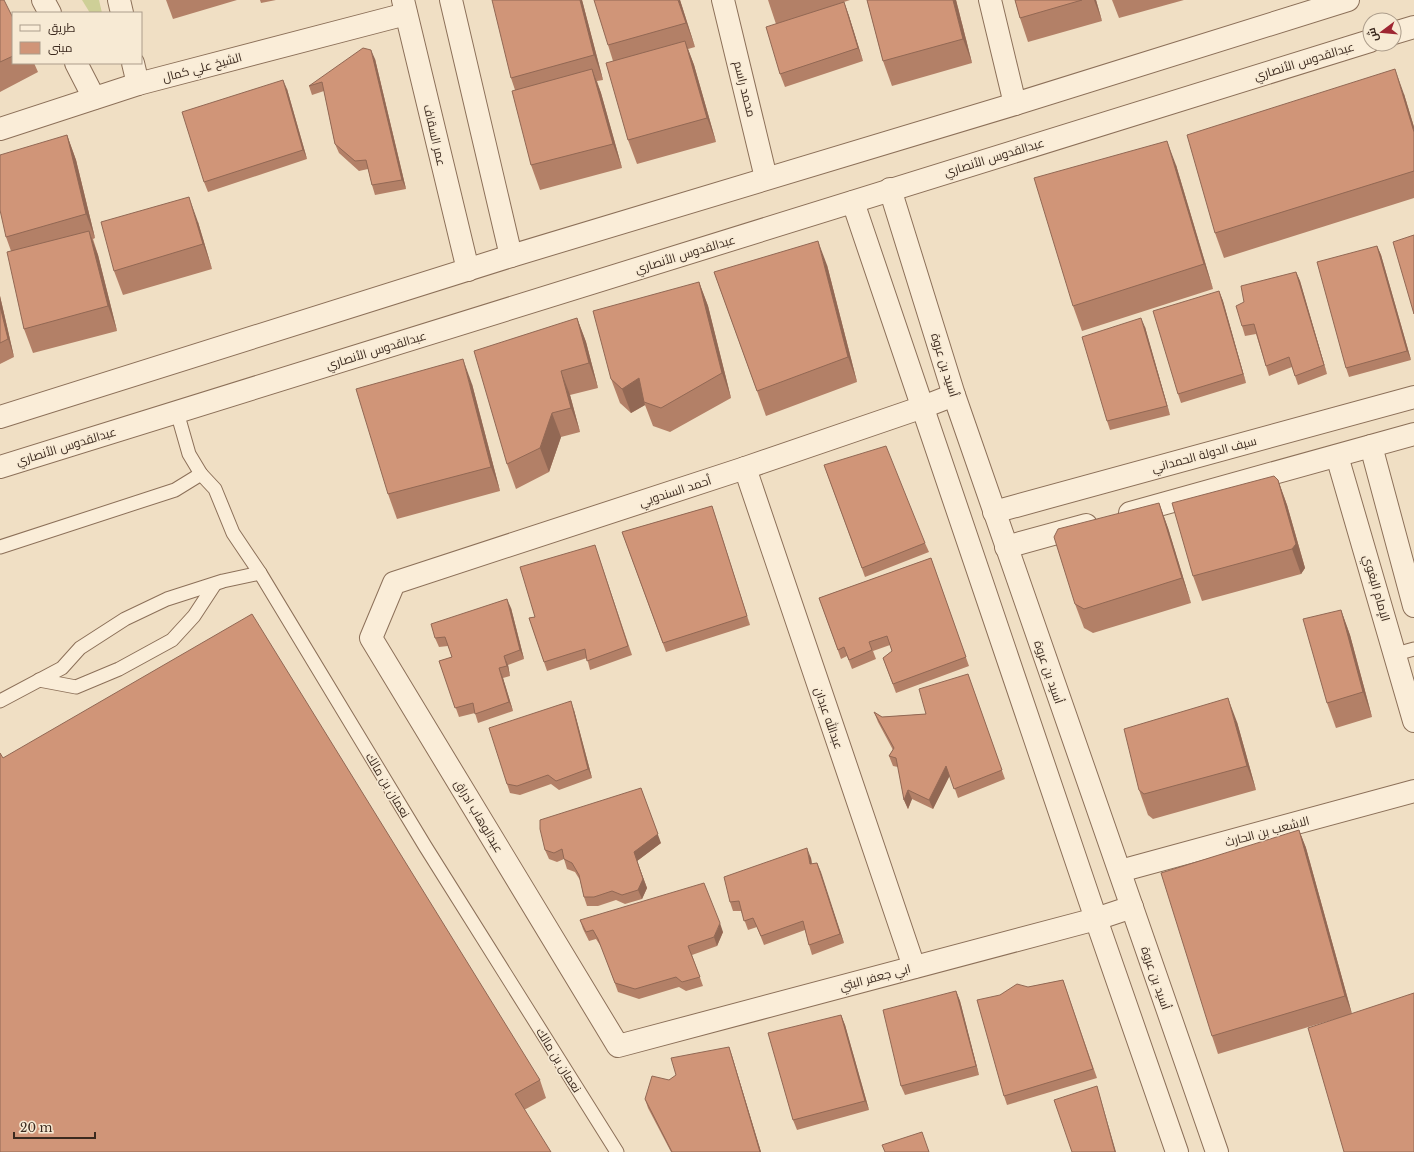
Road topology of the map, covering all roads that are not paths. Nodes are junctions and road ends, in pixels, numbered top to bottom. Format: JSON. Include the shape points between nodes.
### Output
{"nodes":[{"id":1,"x":43,"y":0,"type":"edge"},
{"id":2,"x":119,"y":0,"type":"edge"},
{"id":3,"x":452,"y":0,"type":"edge"},
{"id":4,"x":723,"y":0,"type":"edge"},
{"id":5,"x":990,"y":0,"type":"edge"},
{"id":6,"x":1348,"y":0,"type":"edge"},
{"id":7,"x":405,"y":7,"type":"edge"},
{"id":8,"x":49,"y":12,"type":"edge"},
{"id":9,"x":122,"y":12,"type":"edge"},
{"id":10,"x":1414,"y":27,"type":"edge"},
{"id":11,"x":1402,"y":31,"type":"edge"},
{"id":12,"x":1362,"y":42,"type":"edge"},
{"id":13,"x":77,"y":64,"type":"edge"},
{"id":14,"x":133,"y":64,"type":"edge"},
{"id":15,"x":138,"y":84,"type":"junction"},
{"id":16,"x":94,"y":98,"type":"junction"},
{"id":17,"x":1015,"y":104,"type":"junction"},
{"id":18,"x":0,"y":129,"type":"edge"},
{"id":19,"x":766,"y":178,"type":"junction"},
{"id":20,"x":890,"y":189,"type":"junction"},
{"id":21,"x":853,"y":202,"type":"junction"},
{"id":22,"x":511,"y":256,"type":"junction"},
{"id":23,"x":468,"y":270,"type":"junction"},
{"id":24,"x":954,"y":395,"type":"junction"},
{"id":25,"x":1414,"y":397,"type":"edge"},
{"id":26,"x":923,"y":408,"type":"junction"},
{"id":27,"x":174,"y":413,"type":"junction"},
{"id":28,"x":0,"y":417,"type":"edge"},
{"id":29,"x":1414,"y":434,"type":"edge"},
{"id":30,"x":1371,"y":446,"type":"junction"},
{"id":31,"x":1337,"y":456,"type":"junction"},
{"id":32,"x":0,"y":467,"type":"edge"},
{"id":33,"x":745,"y":468,"type":"junction"},
{"id":34,"x":201,"y":474,"type":"junction"},
{"id":35,"x":994,"y":512,"type":"junction"},
{"id":36,"x":0,"y":547,"type":"edge"},
{"id":37,"x":1006,"y":547,"type":"junction"},
{"id":38,"x":260,"y":573,"type":"junction"},
{"id":39,"x":394,"y":583,"type":"joint"},
{"id":40,"x":215,"y":584,"type":"junction"},
{"id":41,"x":1414,"y":606,"type":"edge"},
{"id":42,"x":1405,"y":651,"type":"edge"},
{"id":43,"x":39,"y":680,"type":"junction"},
{"id":44,"x":0,"y":701,"type":"edge"},
{"id":45,"x":1414,"y":721,"type":"edge"},
{"id":46,"x":1414,"y":791,"type":"edge"},
{"id":47,"x":1120,"y":871,"type":"junction"},
{"id":48,"x":1132,"y":907,"type":"junction"},
{"id":49,"x":1096,"y":919,"type":"junction"},
{"id":50,"x":914,"y":967,"type":"junction"},
{"id":51,"x":618,"y":1046,"type":"joint"},
{"id":52,"x":616,"y":1152,"type":"edge"},
{"id":53,"x":1177,"y":1152,"type":"edge"},
{"id":54,"x":1217,"y":1152,"type":"edge"}],
"edges":[{"from":1,"to":8,"type":"street"},
{"from":2,"to":9,"type":"street"},
{"from":3,"to":22,"type":"street"},
{"from":4,"to":19,"type":"street","name":"محمد راسم"},
{"from":5,"to":17,"type":"street"},
{"from":6,"to":17,"type":"street"},
{"from":7,"to":15,"type":"street","name":"الشيخ علي كمال"},
{"from":7,"to":23,"type":"street","name":"عمر السقاف"},
{"from":10,"to":11,"type":"street"},
{"from":12,"to":20,"type":"street","name":"عبدالقدوس الأنصاري"},
{"from":13,"to":16,"type":"street"},
{"from":14,"to":15,"type":"street"},
{"from":15,"to":16,"type":"street","name":"الشيخ علي كمال"},
{"from":16,"to":18,"type":"street","name":"الشيخ علي كمال"},
{"from":17,"to":19,"type":"street"},
{"from":19,"to":22,"type":"street"},
{"from":20,"to":21,"type":"street","name":"عبدالقدوس الأنصاري"},
{"from":20,"to":24,"type":"street","name":"أسيد بن عروة"},
{"from":21,"to":26,"type":"street"},
{"from":21,"to":27,"type":"street","name":"عبدالقدوس الأنصاري"},
{"from":22,"to":23,"type":"street"},
{"from":23,"to":28,"type":"street"},
{"from":24,"to":26,"type":"street","name":"أحمد السندوبي"},
{"from":24,"to":35,"type":"street","name":"أسيد بن عروة"},
{"from":25,"to":35,"type":"street","name":"سيف الدولة الحمداني"},
{"from":26,"to":33,"type":"street","name":"أحمد السندوبي"},
{"from":26,"to":49,"type":"street"},
{"from":27,"to":32,"type":"street","name":"عبدالقدوس الأنصاري"},
{"from":27,"to":34,"type":"lane","name":"نعمان بن مالك","via":[[179,419],[189,454]]},
{"from":29,"to":30,"type":"street"},
{"from":30,"to":31,"type":"street"},
{"from":30,"to":41,"type":"street"},
{"from":31,"to":37,"type":"street"},
{"from":31,"to":42,"type":"street","name":"الإمام البغوي"},
{"from":33,"to":39,"type":"street","name":"أحمد السندوبي"},
{"from":33,"to":50,"type":"street","name":"عبدالله عبدان"},
{"from":34,"to":36,"type":"lane","via":[[175,490]]},
{"from":34,"to":38,"type":"lane","name":"نعمان بن مالك","via":[[215,489],[233,533]]},
{"from":35,"to":37,"type":"street","name":"أسيد بن عروة"},
{"from":37,"to":47,"type":"street","name":"أسيد بن عروة"},
{"from":38,"to":40,"type":"lane"},
{"from":38,"to":52,"type":"lane","name":"نعمان بن مالك","via":[[425,846]]},
{"from":39,"to":51,"type":"street","name":"عبدالوهاب ادراق","via":[[370,638]]},
{"from":40,"to":43,"type":"lane","via":[[167,600],[125,619],[80,648],[62,668]]},
{"from":40,"to":43,"type":"lane","via":[[194,616],[172,640],[146,655],[76,687]]},
{"from":42,"to":45,"type":"street","name":"الإمام البغوي"},
{"from":43,"to":44,"type":"lane"},
{"from":46,"to":47,"type":"street","name":"الاشعب بن الحارث"},
{"from":47,"to":48,"type":"street","name":"أسيد بن عروة"},
{"from":48,"to":49,"type":"street","name":"ابي جعفر البتي"},
{"from":48,"to":54,"type":"street","name":"أسيد بن عروة"},
{"from":49,"to":50,"type":"street","name":"ابي جعفر البتي"},
{"from":49,"to":53,"type":"street"},
{"from":50,"to":51,"type":"street","name":"ابي جعفر البتي"}]}
